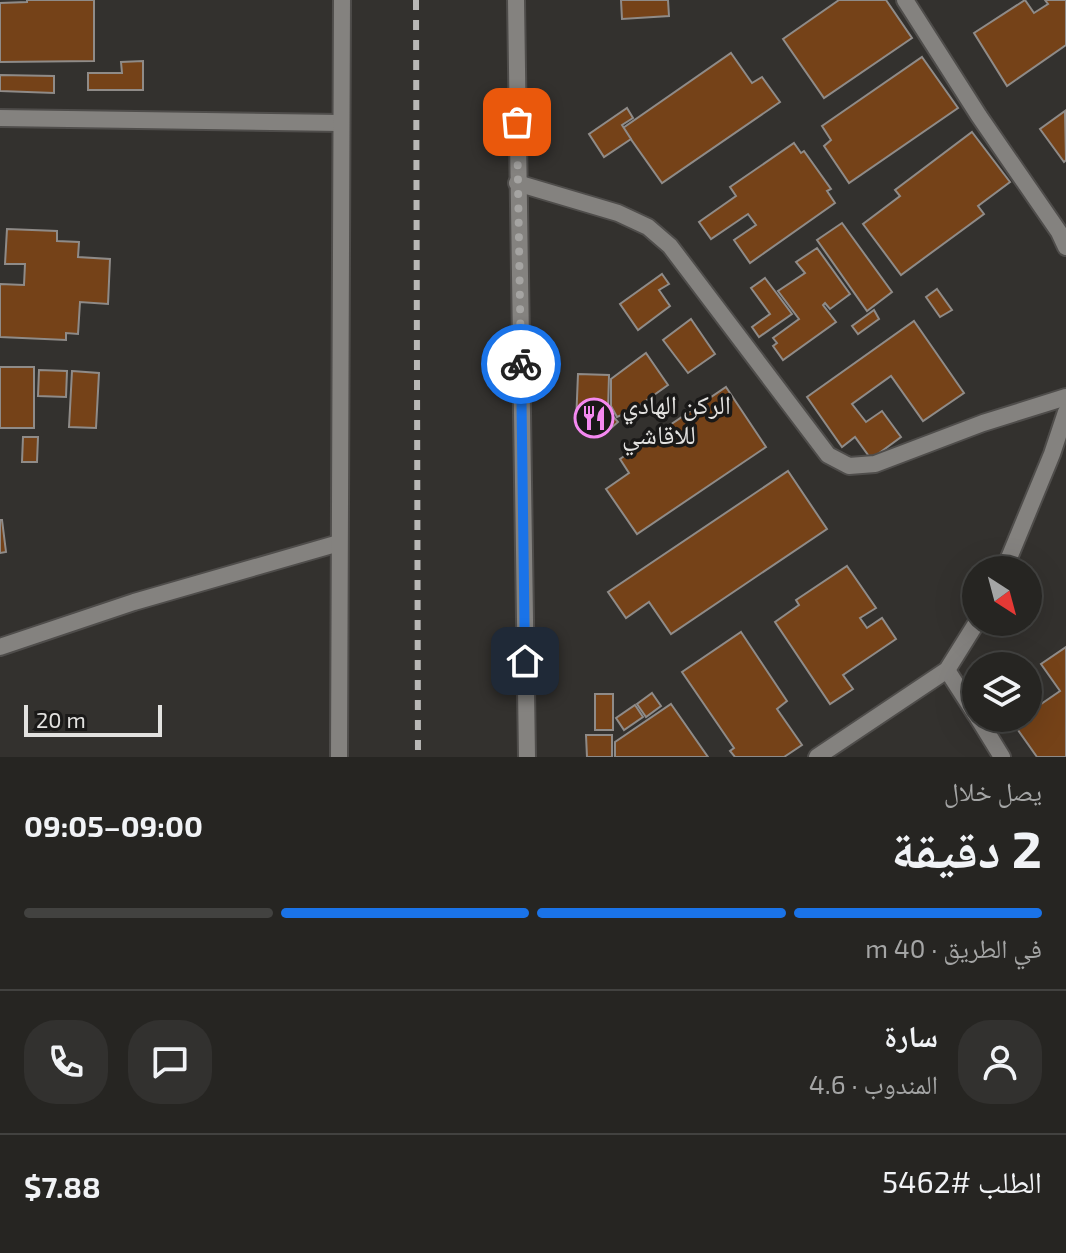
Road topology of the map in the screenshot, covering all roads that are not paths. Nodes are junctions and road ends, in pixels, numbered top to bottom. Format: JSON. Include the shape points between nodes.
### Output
{"nodes":[{"id":1,"x":342,"y":0,"type":"edge"},
{"id":2,"x":516,"y":0,"type":"edge"},
{"id":3,"x":905,"y":0,"type":"edge"},
{"id":4,"x":0,"y":118,"type":"edge"},
{"id":5,"x":341,"y":123,"type":"junction"},
{"id":6,"x":517,"y":183,"type":"junction"},
{"id":7,"x":1066,"y":247,"type":"edge"},
{"id":8,"x":1066,"y":397,"type":"edge"},
{"id":9,"x":1066,"y":412,"type":"edge"},
{"id":10,"x":1059,"y":457,"type":"edge"},
{"id":11,"x":339,"y":543,"type":"junction"},
{"id":12,"x":1011,"y":556,"type":"edge"},
{"id":13,"x":968,"y":636,"type":"edge"},
{"id":14,"x":0,"y":647,"type":"edge"},
{"id":15,"x":947,"y":670,"type":"junction"},
{"id":16,"x":962,"y":694,"type":"edge"},
{"id":17,"x":986,"y":732,"type":"edge"},
{"id":18,"x":339,"y":757,"type":"edge"},
{"id":19,"x":527,"y":757,"type":"edge"},
{"id":20,"x":817,"y":757,"type":"edge"},
{"id":21,"x":1002,"y":757,"type":"edge"}],
"edges":[{"from":1,"to":5,"type":"street"},
{"from":2,"to":6,"type":"street"},
{"from":3,"to":7,"type":"street"},
{"from":4,"to":5,"type":"street"},
{"from":5,"to":11,"type":"street"},
{"from":6,"to":8,"type":"street","via":[[648,227],[670,246],[828,455],[849,466],[875,464]]},
{"from":6,"to":19,"type":"street"},
{"from":9,"to":10,"type":"street"},
{"from":10,"to":12,"type":"street"},
{"from":11,"to":14,"type":"street"},
{"from":11,"to":18,"type":"street"},
{"from":13,"to":15,"type":"street"},
{"from":15,"to":16,"type":"street"},
{"from":15,"to":20,"type":"street"},
{"from":17,"to":21,"type":"street"}]}
